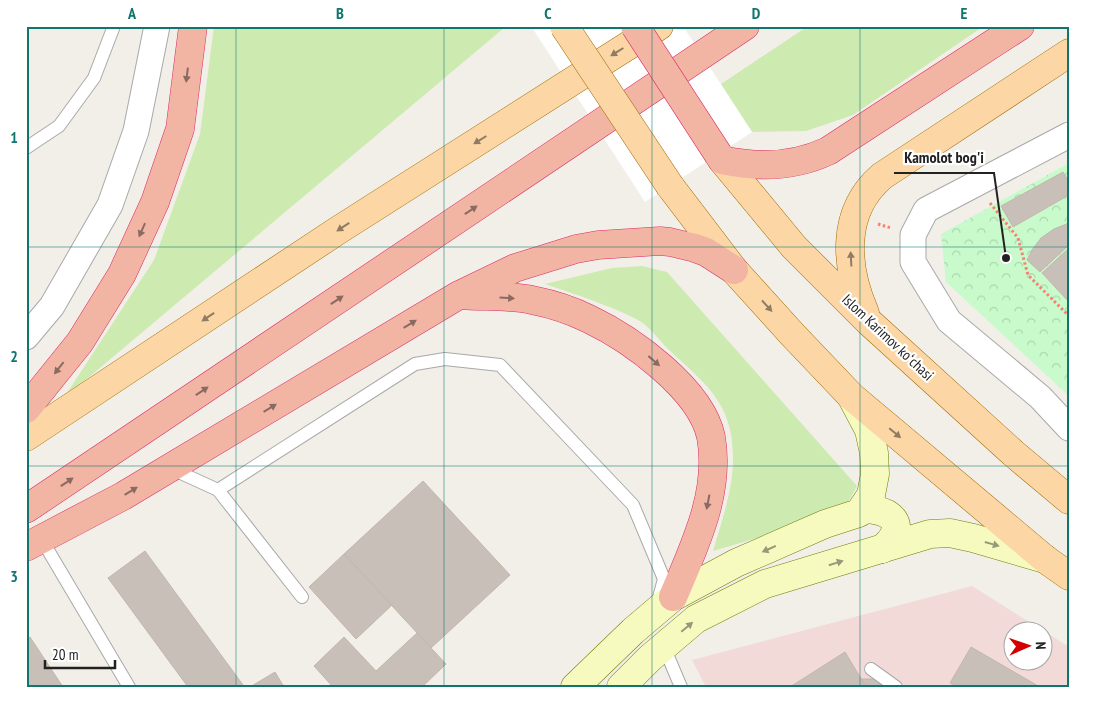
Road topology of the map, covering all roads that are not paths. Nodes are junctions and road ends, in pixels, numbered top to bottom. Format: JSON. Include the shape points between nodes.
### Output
{"nodes":[{"id":1,"x":114,"y":26,"type":"edge"},
{"id":2,"x":157,"y":26,"type":"edge"},
{"id":3,"x":192,"y":26,"type":"edge"},
{"id":4,"x":564,"y":26,"type":"edge"},
{"id":5,"x":636,"y":26,"type":"edge"},
{"id":6,"x":659,"y":26,"type":"edge"},
{"id":7,"x":745,"y":26,"type":"edge"},
{"id":8,"x":1020,"y":26,"type":"edge"},
{"id":9,"x":1069,"y":53,"type":"edge"},
{"id":10,"x":1069,"y":135,"type":"edge"},
{"id":11,"x":26,"y":148,"type":"edge"},
{"id":12,"x":720,"y":157,"type":"junction"},
{"id":13,"x":734,"y":270,"type":"junction"},
{"id":14,"x":459,"y":295,"type":"junction"},
{"id":15,"x":869,"y":322,"type":"junction"},
{"id":16,"x":26,"y":336,"type":"edge"},
{"id":17,"x":851,"y":396,"type":"junction"},
{"id":18,"x":26,"y":409,"type":"edge"},
{"id":19,"x":1069,"y":428,"type":"edge"},
{"id":20,"x":26,"y":437,"type":"edge"},
{"id":21,"x":169,"y":468,"type":"junction"},
{"id":22,"x":218,"y":490,"type":"junction"},
{"id":23,"x":1069,"y":500,"type":"edge"},
{"id":24,"x":26,"y":509,"type":"edge"},
{"id":25,"x":862,"y":509,"type":"junction"},
{"id":26,"x":34,"y":544,"type":"edge"},
{"id":27,"x":882,"y":549,"type":"junction"},
{"id":28,"x":1045,"y":559,"type":"junction"},
{"id":29,"x":1069,"y":576,"type":"edge"},
{"id":30,"x":302,"y":597,"type":"dead end"},
{"id":31,"x":664,"y":604,"type":"junction"},
{"id":32,"x":657,"y":652,"type":"junction"},
{"id":33,"x":871,"y":669,"type":"dead end"},
{"id":34,"x":129,"y":687,"type":"edge"},
{"id":35,"x":575,"y":687,"type":"edge"},
{"id":36,"x":621,"y":687,"type":"edge"},
{"id":37,"x":681,"y":687,"type":"edge"},
{"id":38,"x":896,"y":687,"type":"edge"}],
"edges":[{"from":1,"to":11,"type":"lane","via":[[94,78],[59,126]]},
{"from":2,"to":16,"type":"street","via":[[136,131],[110,205],[52,306]]},
{"from":3,"to":18,"type":"highway","one_way":true,"via":[[180,129],[155,202],[118,281],[80,342]]},
{"from":4,"to":13,"type":"main road","bridge":true,"via":[[670,186]]},
{"from":5,"to":12,"type":"highway","name":"Islom Karimov koʻchasi","bridge":true},
{"from":6,"to":20,"type":"main road","one_way":true,"via":[[338,231]]},
{"from":24,"to":7,"type":"highway","one_way":true},
{"from":8,"to":12,"type":"highway","via":[[828,152],[778,165],[749,165]]},
{"from":15,"to":9,"type":"main road","one_way":true,"via":[[856,289],[851,264],[854,217],[866,191],[882,176]]},
{"from":10,"to":19,"type":"street","via":[[926,210],[913,235],[913,262],[949,321],[1040,397]]},
{"from":12,"to":15,"type":"main road","name":"Islom Karimov koʻchasi","via":[[794,247]]},
{"from":13,"to":14,"type":"highway","via":[[706,252],[670,242],[598,245],[515,268]]},
{"from":13,"to":17,"type":"main road","one_way":true},
{"from":21,"to":14,"type":"highway","one_way":true},
{"from":14,"to":31,"type":"highway","one_way":true,"via":[[529,299],[590,319],[640,350],[671,375],[697,406],[710,437],[712,469],[708,505],[696,541]]},
{"from":15,"to":23,"type":"main road","name":"Islom Karimov koʻchasi"},
{"from":17,"to":25,"type":"main road","via":[[869,430],[874,453],[876,474],[871,495]]},
{"from":17,"to":28,"type":"main road","one_way":true},
{"from":21,"to":22,"type":"lane"},
{"from":26,"to":21,"type":"highway","one_way":true},
{"from":22,"to":30,"type":"lane"},
{"from":22,"to":31,"type":"lane","via":[[416,364],[445,359],[500,365],[633,505],[664,579]]},
{"from":25,"to":27,"type":"main road","via":[[888,513],[894,520],[896,532],[893,540]]},
{"from":25,"to":31,"type":"main road","one_way":true,"via":[[860,513],[825,524],[736,564]]},
{"from":26,"to":34,"type":"lane"},
{"from":27,"to":28,"type":"main road","one_way":true,"via":[[930,534],[950,533]]},
{"from":32,"to":27,"type":"main road","one_way":true,"via":[[696,619],[766,584]]},
{"from":28,"to":29,"type":"main road"},
{"from":31,"to":35,"type":"main road"},
{"from":32,"to":36,"type":"main road"},
{"from":32,"to":37,"type":"lane"},
{"from":33,"to":38,"type":"lane"}]}
